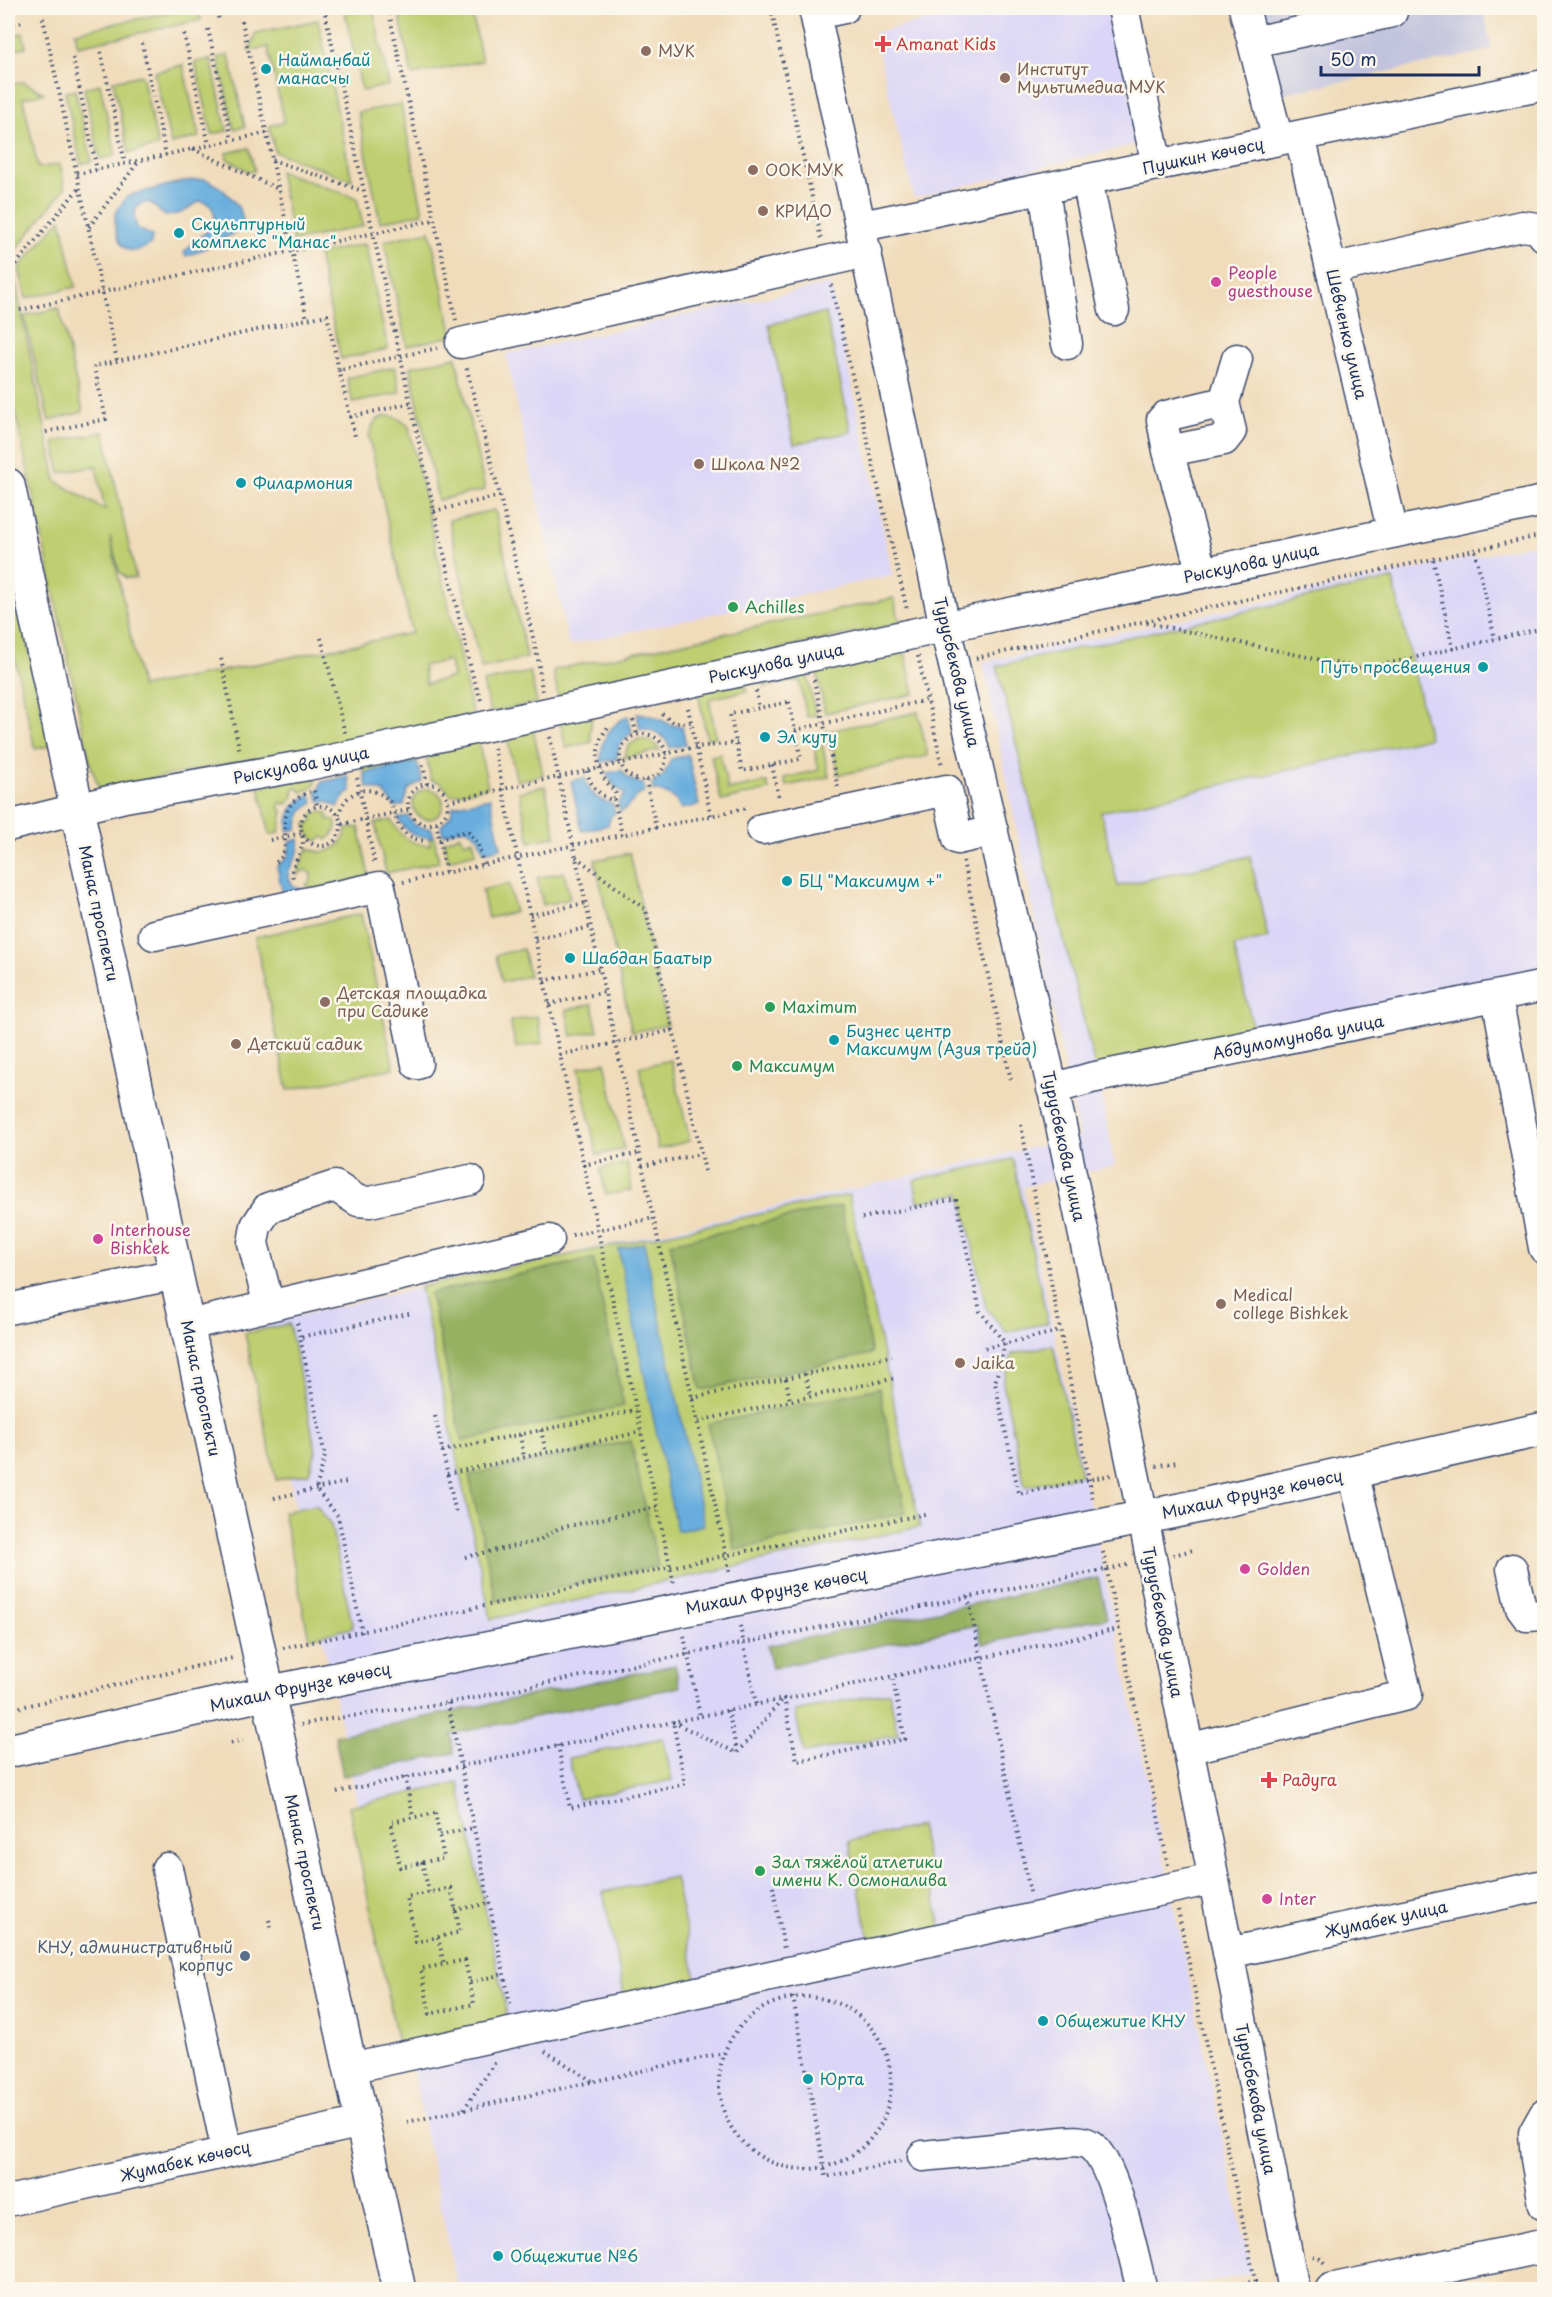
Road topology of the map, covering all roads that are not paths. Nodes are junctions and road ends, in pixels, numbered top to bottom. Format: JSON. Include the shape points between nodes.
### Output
{"nodes":[{"id":1,"x":844,"y":8,"type":"edge"},
{"id":2,"x":1123,"y":8,"type":"edge"},
{"id":3,"x":1244,"y":8,"type":"edge"},
{"id":4,"x":815,"y":11,"type":"edge"},
{"id":5,"x":1392,"y":12,"type":"dead end"},
{"id":6,"x":1253,"y":42,"type":"junction"},
{"id":7,"x":1545,"y":86,"type":"edge"},
{"id":8,"x":1289,"y":138,"type":"junction"},
{"id":9,"x":1157,"y":165,"type":"junction"},
{"id":10,"x":1087,"y":180,"type":"junction"},
{"id":11,"x":1044,"y":189,"type":"junction"},
{"id":12,"x":1545,"y":236,"type":"edge"},
{"id":13,"x":864,"y":239,"type":"junction"},
{"id":14,"x":1331,"y":268,"type":"junction"},
{"id":15,"x":1114,"y":310,"type":"dead end"},
{"id":16,"x":461,"y":343,"type":"road end"},
{"id":17,"x":1067,"y":344,"type":"dead end"},
{"id":18,"x":1237,"y":359,"type":"dead end"},
{"id":19,"x":8,"y":485,"type":"edge"},
{"id":20,"x":1545,"y":501,"type":"edge"},
{"id":21,"x":1393,"y":533,"type":"junction"},
{"id":22,"x":1202,"y":573,"type":"junction"},
{"id":23,"x":945,"y":627,"type":"junction"},
{"id":24,"x":77,"y":810,"type":"junction"},
{"id":25,"x":762,"y":813,"type":"road end"},
{"id":26,"x":8,"y":826,"type":"edge"},
{"id":27,"x":993,"y":831,"type":"junction"},
{"id":28,"x":154,"y":935,"type":"dead end"},
{"id":29,"x":1545,"y":986,"type":"edge"},
{"id":30,"x":1497,"y":997,"type":"junction"},
{"id":31,"x":417,"y":1064,"type":"dead end"},
{"id":32,"x":1052,"y":1089,"type":"junction"},
{"id":33,"x":470,"y":1180,"type":"dead end"},
{"id":34,"x":1539,"y":1190,"type":"edge"},
{"id":35,"x":549,"y":1240,"type":"road end"},
{"id":36,"x":1545,"y":1248,"type":"edge"},
{"id":37,"x":176,"y":1274,"type":"junction"},
{"id":38,"x":269,"y":1306,"type":"junction"},
{"id":39,"x":8,"y":1309,"type":"edge"},
{"id":40,"x":188,"y":1325,"type":"junction"},
{"id":41,"x":1545,"y":1429,"type":"edge"},
{"id":42,"x":1353,"y":1472,"type":"junction"},
{"id":43,"x":1143,"y":1517,"type":"junction"},
{"id":44,"x":1512,"y":1569,"type":"dead end"},
{"id":45,"x":1545,"y":1615,"type":"edge"},
{"id":46,"x":267,"y":1693,"type":"junction"},
{"id":47,"x":1188,"y":1749,"type":"junction"},
{"id":48,"x":8,"y":1751,"type":"edge"},
{"id":49,"x":167,"y":1868,"type":"dead end"},
{"id":50,"x":1213,"y":1879,"type":"junction"},
{"id":51,"x":1545,"y":1885,"type":"edge"},
{"id":52,"x":1228,"y":1953,"type":"junction"},
{"id":53,"x":350,"y":2068,"type":"junction"},
{"id":54,"x":1545,"y":2115,"type":"edge"},
{"id":55,"x":362,"y":2122,"type":"junction"},
{"id":56,"x":227,"y":2152,"type":"junction"},
{"id":57,"x":923,"y":2156,"type":"road end"},
{"id":58,"x":8,"y":2201,"type":"edge"},
{"id":59,"x":1545,"y":2205,"type":"edge"},
{"id":60,"x":1545,"y":2246,"type":"edge"},
{"id":61,"x":1330,"y":2279,"type":"edge"},
{"id":62,"x":399,"y":2289,"type":"edge"},
{"id":63,"x":1143,"y":2289,"type":"edge"},
{"id":64,"x":1293,"y":2289,"type":"edge"}],
"edges":[{"from":1,"to":4,"type":"street"},
{"from":2,"to":9,"type":"street"},
{"from":3,"to":6,"type":"street","name":"Шевченко улица"},
{"from":4,"to":13,"type":"street","name":"Турусбекова улица"},
{"from":5,"to":6,"type":"street"},
{"from":6,"to":8,"type":"street","name":"Шевченко улица"},
{"from":7,"to":8,"type":"street","name":"Пушкин көчөсү"},
{"from":8,"to":9,"type":"street","name":"Пушкин көчөсү"},
{"from":8,"to":14,"type":"street","name":"Шевченко улица"},
{"from":9,"to":10,"type":"street","name":"Пушкин көчөсү"},
{"from":10,"to":11,"type":"street","name":"Пушкин көчөсү"},
{"from":10,"to":15,"type":"street"},
{"from":11,"to":13,"type":"street","name":"Пушкин көчөсү"},
{"from":11,"to":17,"type":"street"},
{"from":12,"to":14,"type":"street","via":[[1538,228],[1522,226]]},
{"from":13,"to":16,"type":"street","name":"Пушкин көчөсү","via":[[826,261]]},
{"from":13,"to":23,"type":"street","name":"Турусбекова улица"},
{"from":14,"to":21,"type":"street","name":"Шевченко улица"},
{"from":18,"to":22,"type":"street","via":[[1224,402],[1162,420]]},
{"from":19,"to":24,"type":"main road","name":"Манас проспекти"},
{"from":20,"to":21,"type":"street","name":"Рыскулова улица"},
{"from":21,"to":22,"type":"street","name":"Рыскулова улица"},
{"from":22,"to":23,"type":"street","name":"Рыскулова улица"},
{"from":23,"to":24,"type":"street","name":"Рыскулова улица","via":[[352,755],[315,777],[245,777],[125,797]]},
{"from":23,"to":27,"type":"street","name":"Турусбекова улица"},
{"from":24,"to":26,"type":"street","name":"Рыскулова улица"},
{"from":24,"to":37,"type":"main road","name":"Манас проспекти"},
{"from":25,"to":27,"type":"street","via":[[947,790],[958,838]]},
{"from":27,"to":32,"type":"street","name":"Турусбекова улица"},
{"from":28,"to":31,"type":"street","via":[[380,887]]},
{"from":29,"to":30,"type":"street","name":"Абдумомунова улица"},
{"from":30,"to":32,"type":"street","name":"Абдумомунова улица"},
{"from":30,"to":34,"type":"street"},
{"from":32,"to":43,"type":"street","name":"Турусбекова улица"},
{"from":33,"to":38,"type":"street","via":[[370,1202],[358,1201],[335,1186],[268,1208],[256,1226],[254,1243]]},
{"from":34,"to":36,"type":"street"},
{"from":35,"to":38,"type":"street"},
{"from":37,"to":39,"type":"street"},
{"from":37,"to":40,"type":"main road","name":"Манас проспекти"},
{"from":38,"to":40,"type":"street"},
{"from":40,"to":46,"type":"main road","name":"Манас проспекти"},
{"from":41,"to":42,"type":"main road","name":"Михаил Фрунзе көчөсү"},
{"from":42,"to":43,"type":"main road","name":"Михаил Фрунзе көчөсү"},
{"from":42,"to":47,"type":"street","via":[[1407,1695]]},
{"from":43,"to":46,"type":"main road","name":"Михаил Фрунзе көчөсү"},
{"from":43,"to":47,"type":"street","name":"Турусбекова улица"},
{"from":44,"to":45,"type":"street","via":[[1521,1608],[1527,1616]]},
{"from":46,"to":48,"type":"main road","name":"Михаил Фрунзе көчөсү"},
{"from":46,"to":53,"type":"main road","name":"Манас проспекти"},
{"from":47,"to":50,"type":"street","name":"Турусбекова улица"},
{"from":49,"to":56,"type":"street"},
{"from":50,"to":52,"type":"street","name":"Турусбекова улица"},
{"from":50,"to":53,"type":"street","via":[[1035,1918],[791,1985],[516,2031]]},
{"from":51,"to":52,"type":"street","name":"Жумабек улица"},
{"from":52,"to":64,"type":"street","name":"Турусбекова улица"},
{"from":53,"to":55,"type":"main road","name":"Манас проспекти"},
{"from":54,"to":59,"type":"street","via":[[1534,2133]]},
{"from":55,"to":56,"type":"street","name":"Жумабек көчөсү"},
{"from":55,"to":62,"type":"main road","name":"Манас проспекти"},
{"from":56,"to":58,"type":"street","name":"Жумабек көчөсү"},
{"from":57,"to":63,"type":"street","via":[[1062,2142],[1089,2145],[1110,2178]]},
{"from":60,"to":61,"type":"main road"}]}
